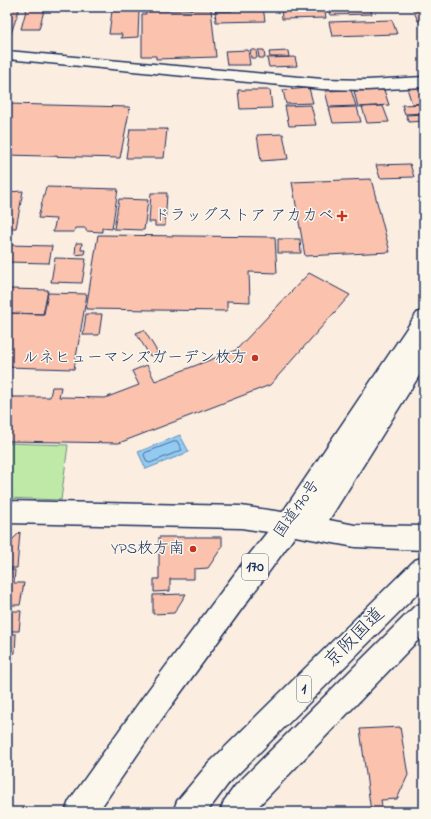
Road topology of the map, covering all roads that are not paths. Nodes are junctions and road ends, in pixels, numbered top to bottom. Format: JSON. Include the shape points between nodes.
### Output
{"nodes":[{"id":1,"x":7,"y":55,"type":"edge"},
{"id":2,"x":424,"y":82,"type":"edge"},
{"id":3,"x":424,"y":318,"type":"edge"},
{"id":4,"x":424,"y":350,"type":"edge"},
{"id":5,"x":7,"y":512,"type":"edge"},
{"id":6,"x":300,"y":526,"type":"junction"},
{"id":7,"x":424,"y":538,"type":"edge"},
{"id":8,"x":424,"y":569,"type":"edge"},
{"id":9,"x":424,"y":615,"type":"edge"},
{"id":10,"x":80,"y":812,"type":"edge"},
{"id":11,"x":188,"y":812,"type":"edge"},
{"id":12,"x":235,"y":812,"type":"edge"}],
"edges":[{"from":1,"to":2,"type":"main road","via":[[322,84]]},
{"from":3,"to":6,"type":"main road","name":"国道170号","number":"170"},
{"from":4,"to":6,"type":"main road","number":"170"},
{"from":5,"to":6,"type":"main road","via":[[241,517]]},
{"from":6,"to":7,"type":"main road","via":[[355,536]]},
{"from":6,"to":10,"type":"main road","name":"国道170号","number":"170","via":[[254,569],[157,700]]},
{"from":8,"to":11,"type":"main road","name":"京阪国道","number":"1","via":[[218,774]]},
{"from":9,"to":12,"type":"main road","name":"京阪国道","number":"1","via":[[246,797]]}]}
